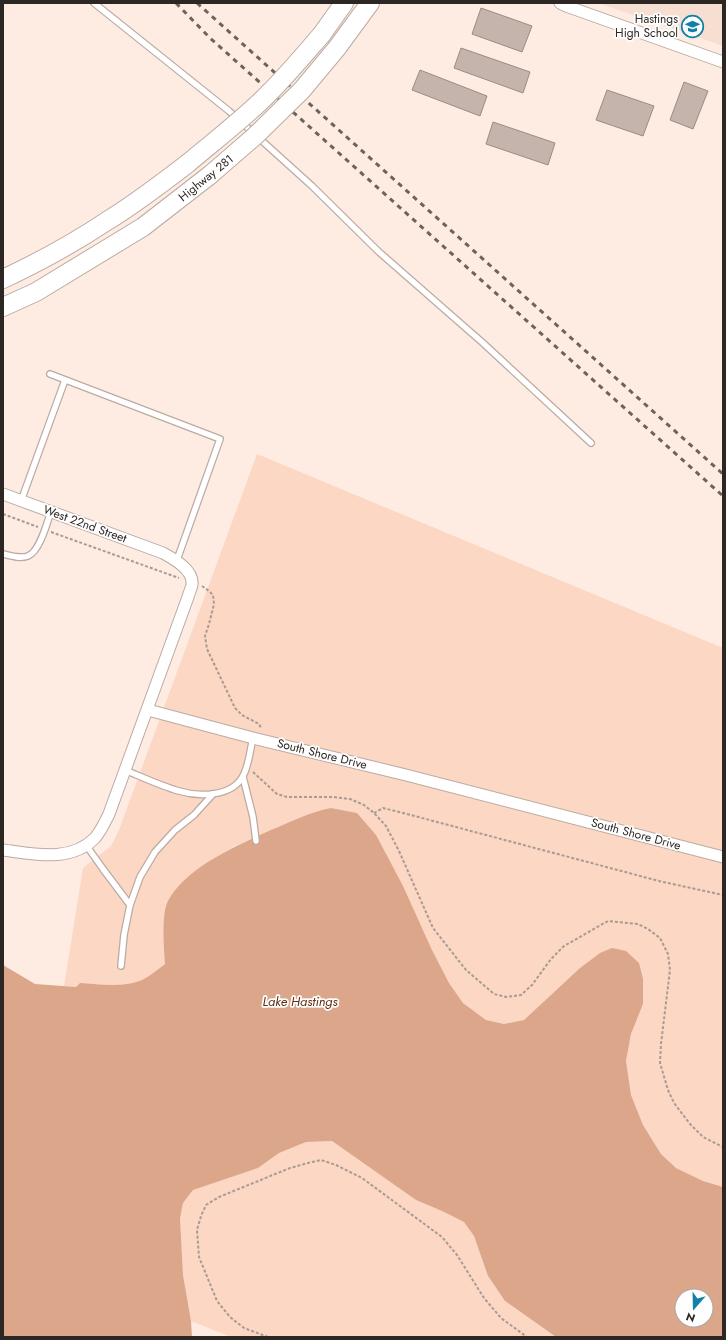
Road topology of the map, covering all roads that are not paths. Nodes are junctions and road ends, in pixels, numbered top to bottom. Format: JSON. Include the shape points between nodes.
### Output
{"nodes":[{"id":1,"x":94,"y":3,"type":"edge"},
{"id":2,"x":344,"y":3,"type":"edge"},
{"id":3,"x":370,"y":3,"type":"edge"},
{"id":4,"x":563,"y":5,"type":"edge"},
{"id":5,"x":723,"y":62,"type":"edge"},
{"id":6,"x":3,"y":279,"type":"edge"},
{"id":7,"x":3,"y":307,"type":"edge"},
{"id":8,"x":50,"y":374,"type":"dead end"},
{"id":9,"x":65,"y":380,"type":"junction"},
{"id":10,"x":591,"y":443,"type":"dead end"},
{"id":11,"x":3,"y":494,"type":"edge"},
{"id":12,"x":21,"y":501,"type":"junction"},
{"id":13,"x":51,"y":511,"type":"junction"},
{"id":14,"x":3,"y":554,"type":"edge"},
{"id":15,"x":177,"y":560,"type":"junction"},
{"id":16,"x":148,"y":710,"type":"junction"},
{"id":17,"x":257,"y":738,"type":"junction"},
{"id":18,"x":125,"y":770,"type":"junction"},
{"id":19,"x":243,"y":777,"type":"junction"},
{"id":20,"x":213,"y":794,"type":"junction"},
{"id":21,"x":256,"y":841,"type":"dead end"},
{"id":22,"x":86,"y":845,"type":"junction"},
{"id":23,"x":3,"y":850,"type":"edge"},
{"id":24,"x":723,"y":857,"type":"edge"},
{"id":25,"x":130,"y":906,"type":"junction"},
{"id":26,"x":121,"y":966,"type":"dead end"}],
"edges":[{"from":1,"to":10,"type":"lane","via":[[229,111],[312,186],[379,252]]},
{"from":2,"to":6,"type":"highway","name":"Highway 281","bridge":true,"via":[[322,34],[263,100],[187,164],[107,222],[35,264]]},
{"from":3,"to":7,"type":"highway","name":"Highway 281","bridge":true,"via":[[302,90],[210,175],[142,227],[36,292]]},
{"from":4,"to":5,"type":"street"},
{"from":8,"to":9,"type":"lane"},
{"from":9,"to":12,"type":"lane"},
{"from":9,"to":15,"type":"lane","via":[[220,439]]},
{"from":11,"to":12,"type":"street","name":"West 22nd Street"},
{"from":12,"to":13,"type":"street","name":"West 22nd Street"},
{"from":13,"to":14,"type":"lane","via":[[35,550],[29,555],[18,557]]},
{"from":13,"to":15,"type":"street","name":"West 22nd Street"},
{"from":15,"to":16,"type":"street","via":[[184,567],[192,583]]},
{"from":16,"to":17,"type":"street","name":"South Shore Drive"},
{"from":16,"to":18,"type":"street"},
{"from":17,"to":19,"type":"lane"},
{"from":17,"to":24,"type":"street","name":"South Shore Drive"},
{"from":18,"to":20,"type":"lane","via":[[178,791]]},
{"from":18,"to":22,"type":"street","via":[[102,828]]},
{"from":19,"to":20,"type":"lane","via":[[226,791]]},
{"from":19,"to":21,"type":"lane"},
{"from":20,"to":25,"type":"lane","via":[[194,816],[175,830],[155,852],[140,877]]},
{"from":22,"to":23,"type":"street","via":[[64,854]]},
{"from":22,"to":25,"type":"lane"},
{"from":25,"to":26,"type":"lane"}]}
